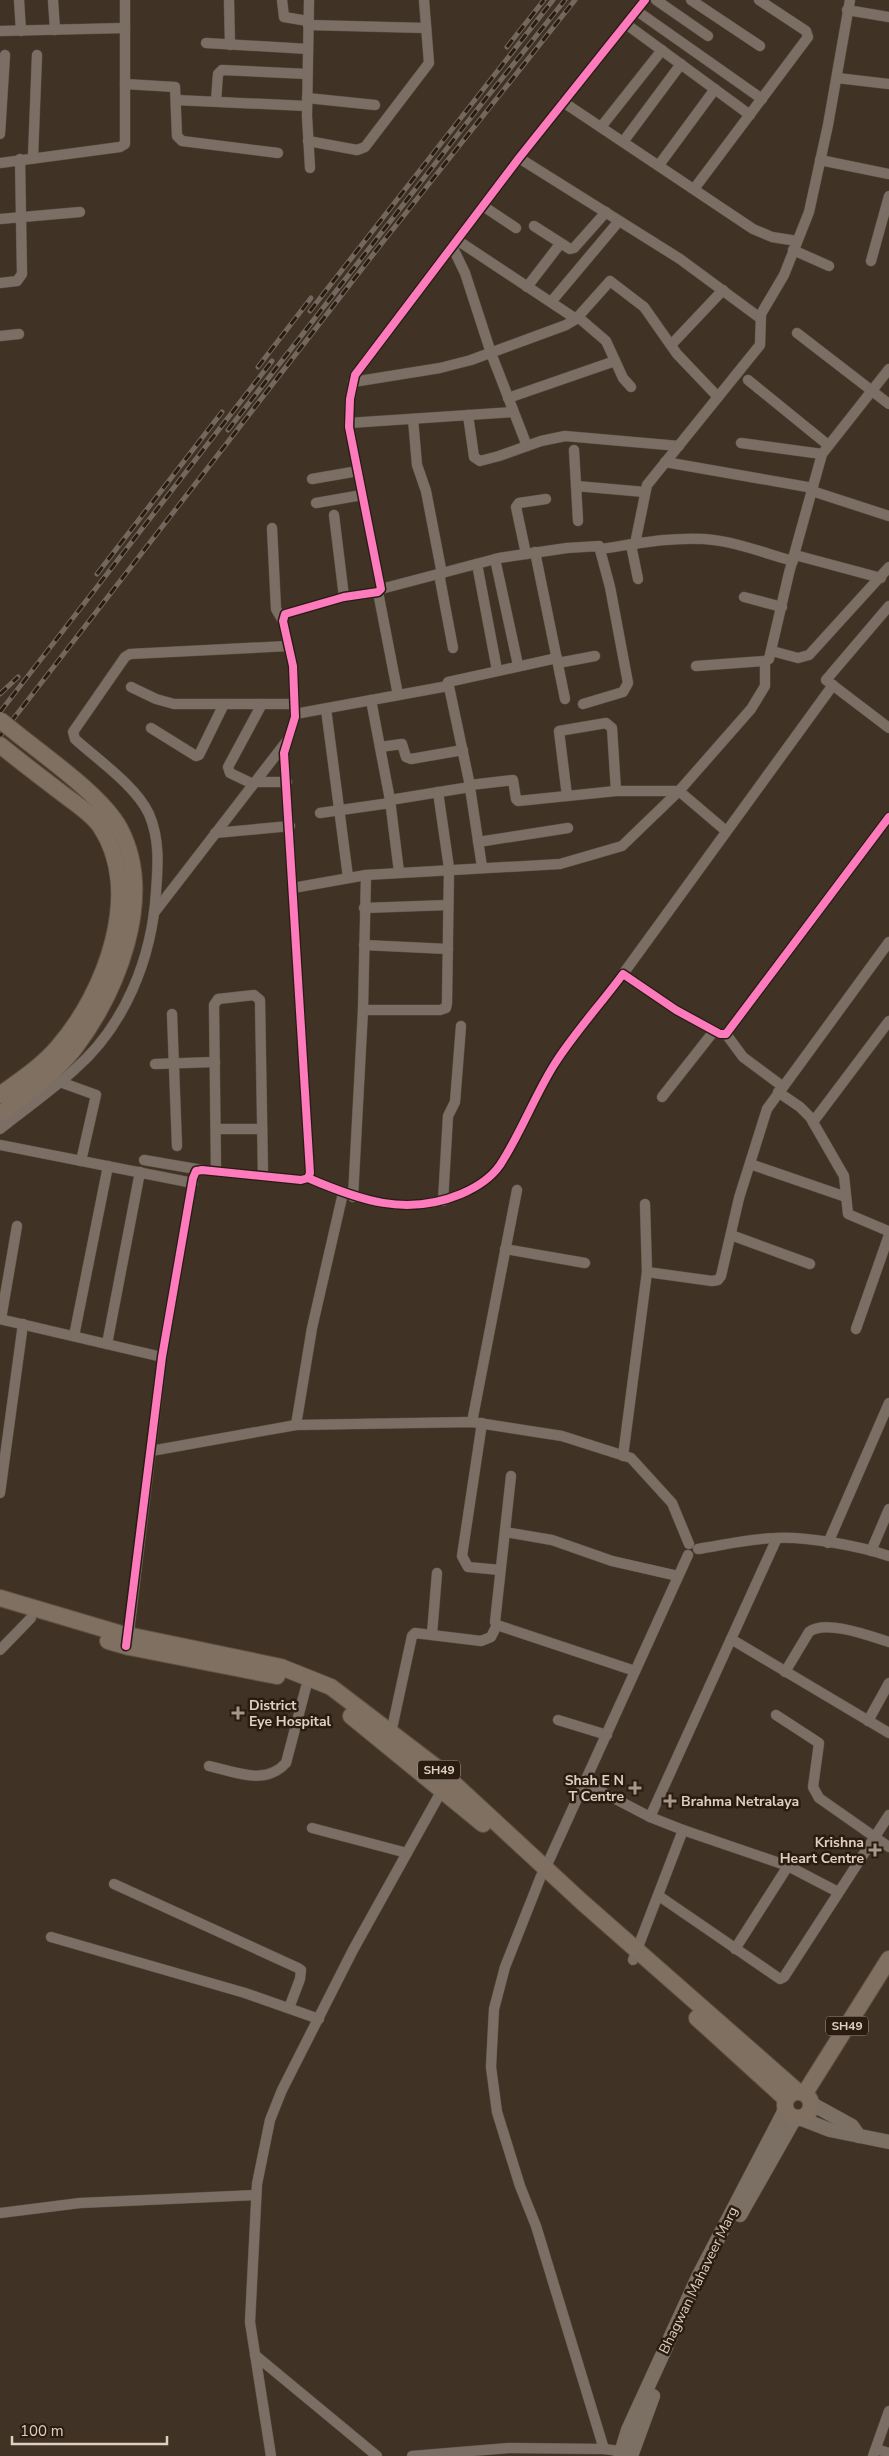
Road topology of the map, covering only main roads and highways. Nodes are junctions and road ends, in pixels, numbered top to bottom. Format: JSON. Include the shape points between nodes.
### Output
{"nodes":[{"id":1,"x":0,"y":720,"type":"edge"},
{"id":2,"x":0,"y":745,"type":"edge"},
{"id":3,"x":97,"y":1001,"type":"junction"},
{"id":4,"x":0,"y":1095,"type":"edge"},
{"id":5,"x":0,"y":1114,"type":"edge"},
{"id":6,"x":0,"y":1598,"type":"edge"},
{"id":7,"x":0,"y":1608,"type":"edge"},
{"id":8,"x":128,"y":1641,"type":"junction"},
{"id":9,"x":543,"y":1871,"type":"junction"},
{"id":10,"x":889,"y":1959,"type":"edge"},
{"id":11,"x":889,"y":1977,"type":"edge"},
{"id":12,"x":799,"y":2104,"type":"junction"}],
"edges":[{"from":1,"to":3,"type":"main road","bridge":true,"via":[[68,774],[109,812],[128,846],[135,892],[128,935],[119,969]]},
{"from":2,"to":3,"type":"main road","via":[[93,818],[108,842],[118,879],[118,913]]},
{"from":3,"to":4,"type":"main road","via":[[47,1058]]},
{"from":3,"to":5,"type":"main road","via":[[73,1050],[36,1086]]},
{"from":6,"to":8,"type":"main road","number":"SH49"},
{"from":7,"to":8,"type":"main road","number":"SH49"},
{"from":8,"to":9,"type":"main road","number":"SH49","via":[[278,1676],[330,1699]]},
{"from":8,"to":9,"type":"main road","number":"SH49","via":[[281,1666],[331,1687],[436,1767]]},
{"from":9,"to":12,"type":"main road","number":"SH49"},
{"from":10,"to":12,"type":"main road","number":"SH49"},
{"from":11,"to":12,"type":"main road","number":"SH49"}]}
